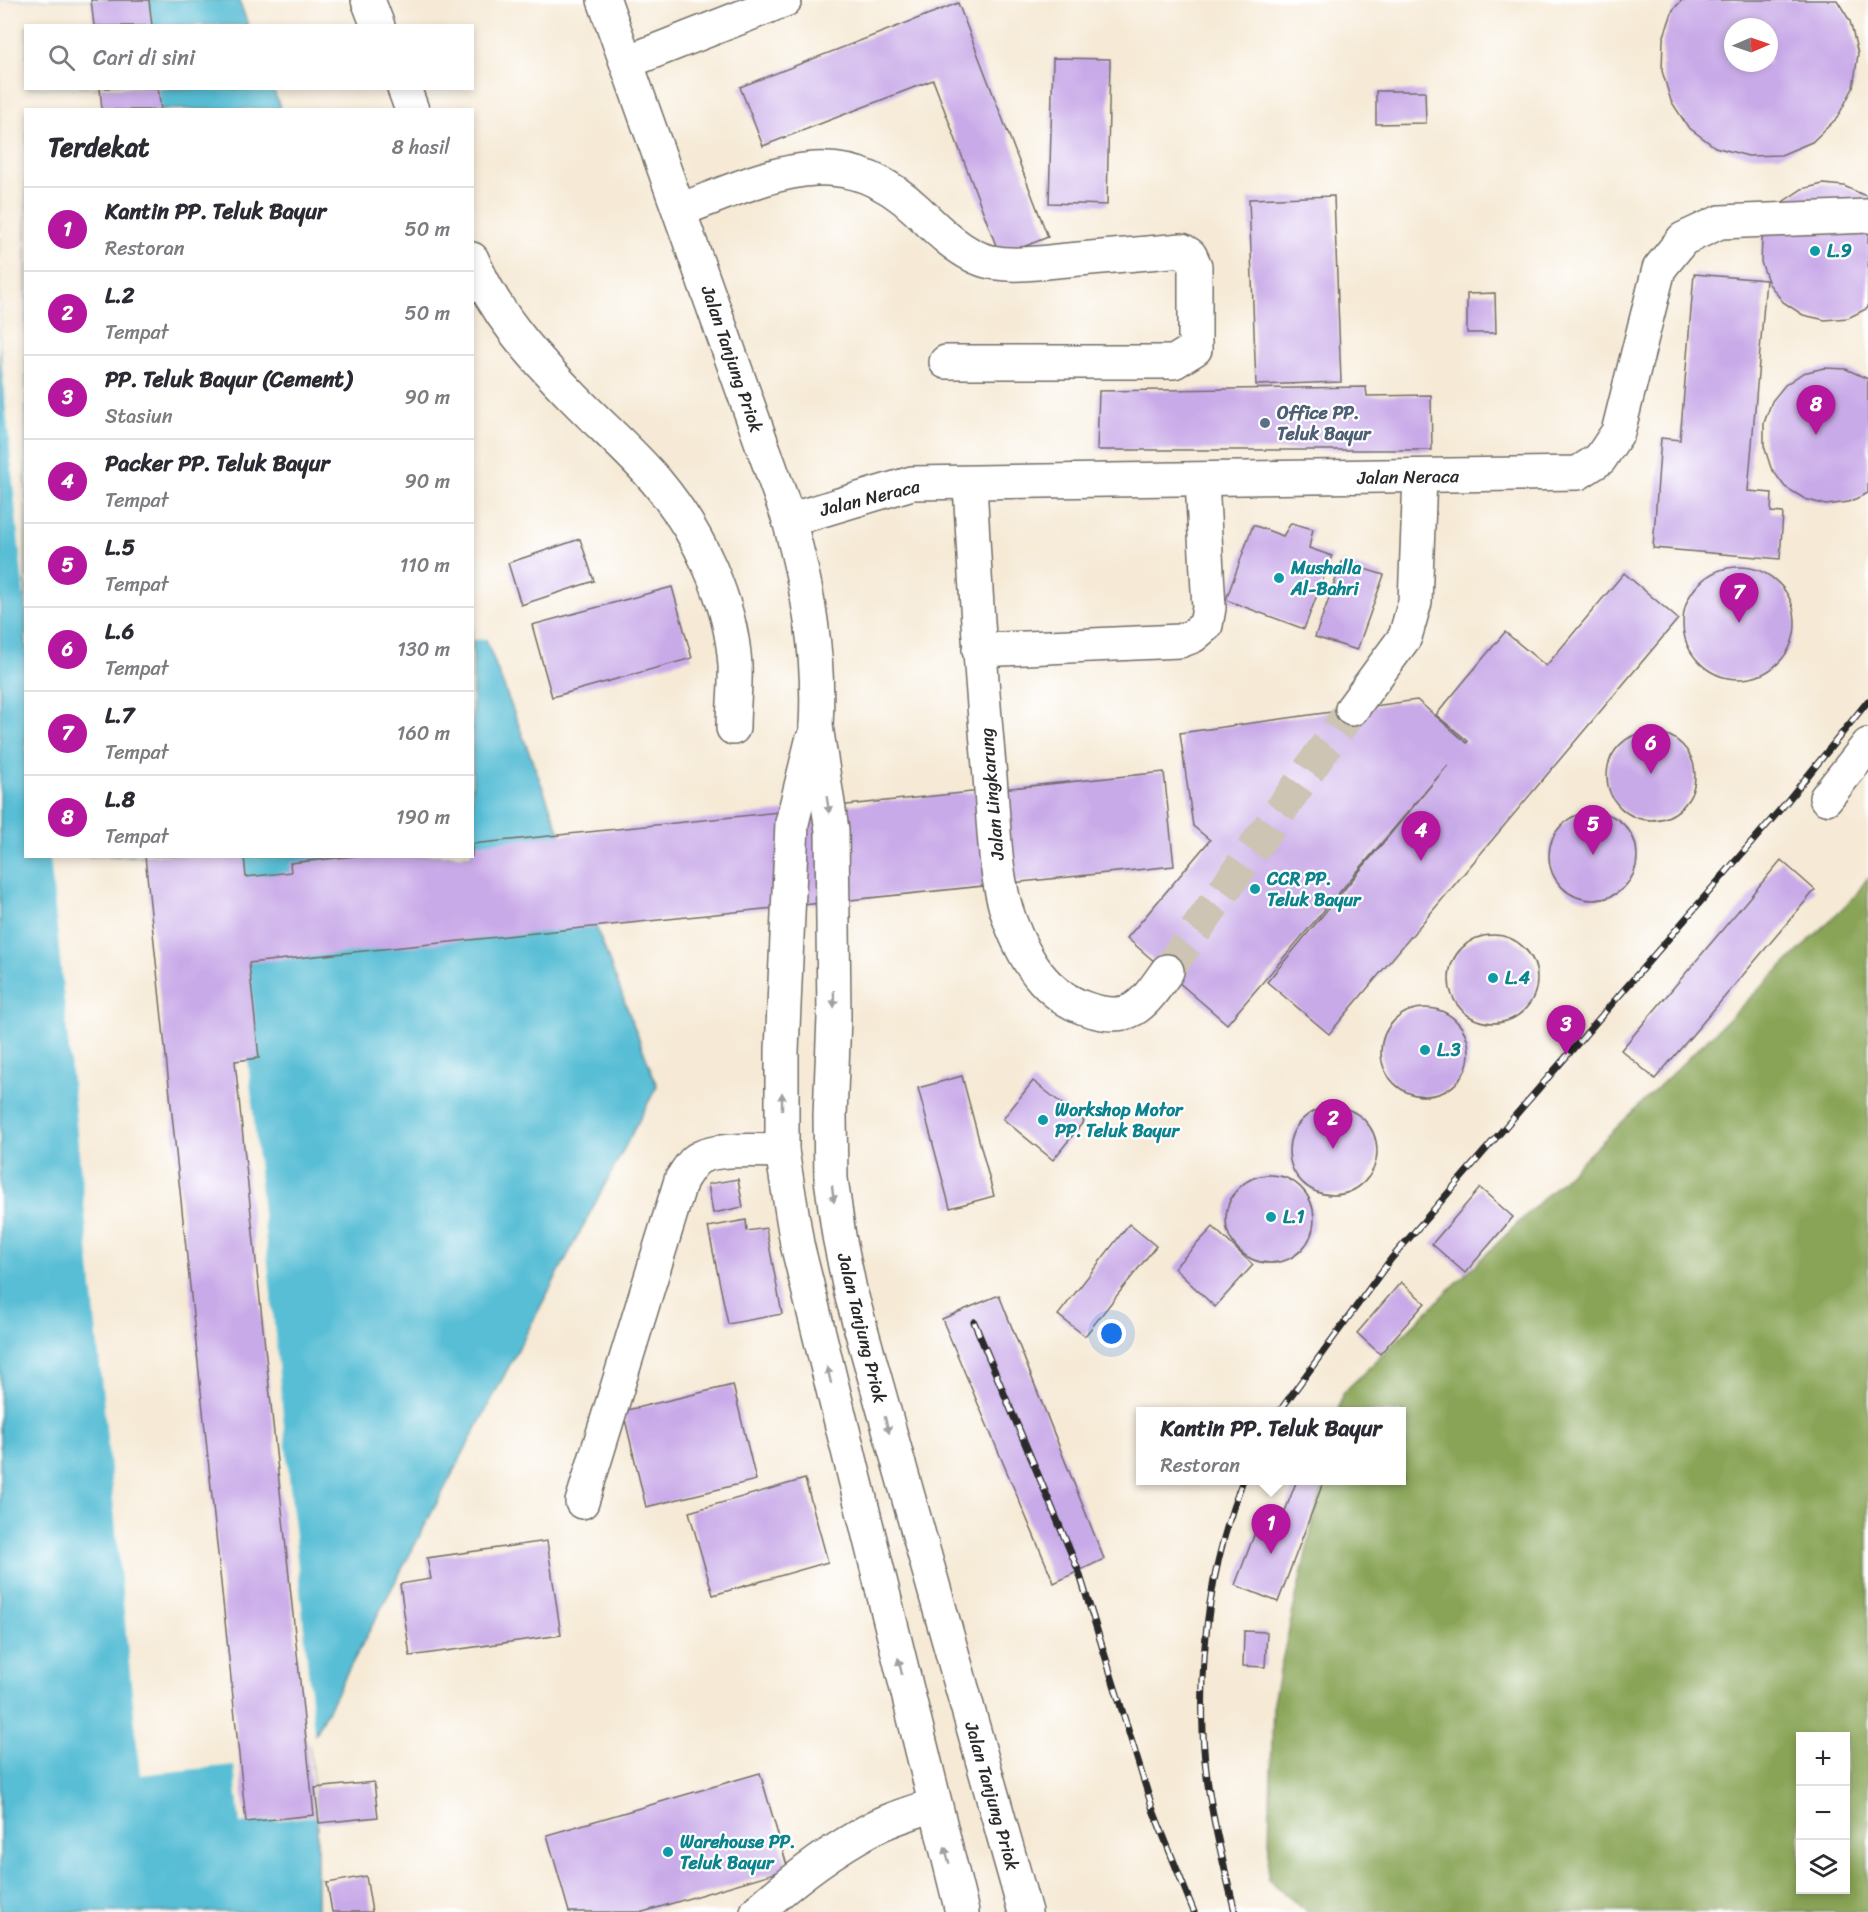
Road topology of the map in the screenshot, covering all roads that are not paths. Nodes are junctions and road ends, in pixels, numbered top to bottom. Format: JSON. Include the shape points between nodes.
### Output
{"nodes":[{"id":1,"x":368,"y":0,"type":"edge"},
{"id":2,"x":604,"y":0,"type":"edge"},
{"id":3,"x":786,"y":0,"type":"edge"},
{"id":4,"x":377,"y":24,"type":"edge"},
{"id":5,"x":627,"y":62,"type":"junction"},
{"id":6,"x":405,"y":90,"type":"edge"},
{"id":7,"x":411,"y":108,"type":"edge"},
{"id":8,"x":680,"y":210,"type":"junction"},
{"id":9,"x":1868,"y":216,"type":"edge"},
{"id":10,"x":474,"y":263,"type":"edge"},
{"id":11,"x":946,"y":362,"type":"dead end"},
{"id":12,"x":1420,"y":477,"type":"junction"},
{"id":13,"x":1202,"y":481,"type":"junction"},
{"id":14,"x":970,"y":483,"type":"junction"},
{"id":15,"x":789,"y":520,"type":"junction"},
{"id":16,"x":979,"y":650,"type":"junction"},
{"id":17,"x":1352,"y":709,"type":"tunnel mouth"},
{"id":18,"x":816,"y":726,"type":"junction"},
{"id":19,"x":733,"y":728,"type":"dead end"},
{"id":20,"x":1868,"y":745,"type":"edge"},
{"id":21,"x":1826,"y":798,"type":"dead end"},
{"id":22,"x":1167,"y":971,"type":"tunnel mouth"},
{"id":23,"x":782,"y":1151,"type":"junction"},
{"id":24,"x":582,"y":1503,"type":"dead end"},
{"id":25,"x":934,"y":1805,"type":"junction"},
{"id":26,"x":757,"y":1912,"type":"edge"},
{"id":27,"x":962,"y":1912,"type":"edge"},
{"id":28,"x":1025,"y":1912,"type":"edge"}],
"edges":[{"from":1,"to":4,"type":"main road"},
{"from":2,"to":5,"type":"main road","name":"Jalan Tanjung Priok"},
{"from":3,"to":5,"type":"main road"},
{"from":5,"to":8,"type":"main road","name":"Jalan Tanjung Priok"},
{"from":6,"to":7,"type":"main road"},
{"from":8,"to":11,"type":"main road","via":[[778,174],[805,168],[838,169],[866,175],[896,190],[972,256],[990,262],[1022,264],[1182,250],[1191,255],[1196,266],[1195,349],[1174,362]]},
{"from":8,"to":15,"type":"main road","name":"Jalan Tanjung Priok"},
{"from":9,"to":12,"type":"main road","name":"Jalan Neraca","via":[[1720,222],[1683,239],[1659,269],[1618,432],[1600,459],[1578,473]]},
{"from":10,"to":19,"type":"main road","via":[[503,319],[531,354],[657,482],[691,531],[718,588],[730,629],[735,665]]},
{"from":12,"to":13,"type":"main road","name":"Jalan Neraca"},
{"from":12,"to":17,"type":"main road","via":[[1415,602],[1405,637]]},
{"from":13,"to":14,"type":"main road","name":"Jalan Neraca"},
{"from":13,"to":16,"type":"main road","via":[[1209,608],[1206,625],[1192,636],[1180,641]]},
{"from":14,"to":15,"type":"main road","name":"Jalan Neraca","via":[[912,483]]},
{"from":14,"to":16,"type":"main road","name":"Jalan Lingkarung"},
{"from":15,"to":18,"type":"main road","name":"Jalan Tanjung Priok","via":[[814,627],[819,684]]},
{"from":16,"to":22,"type":"main road","name":"Jalan Lingkarung","via":[[997,861],[1009,920],[1034,970],[1051,991],[1106,1015],[1123,1015],[1143,1004]]},
{"from":23,"to":18,"type":"main road","name":"Jalan Tanjung Priok","one_way":true,"via":[[782,1051],[792,823]]},
{"from":18,"to":28,"type":"main road","name":"Jalan Tanjung Priok","one_way":true,"via":[[832,830],[831,1179],[839,1236],[865,1346]]},
{"from":20,"to":21,"type":"main road"},
{"from":23,"to":24,"type":"main road","via":[[713,1154],[696,1160],[681,1180]]},
{"from":25,"to":23,"type":"main road","name":"Jalan Tanjung Priok","one_way":true,"via":[[797,1244]]},
{"from":25,"to":26,"type":"main road","via":[[874,1827],[842,1846],[798,1874]]},
{"from":27,"to":25,"type":"main road","name":"Jalan Tanjung Priok","one_way":true}]}
